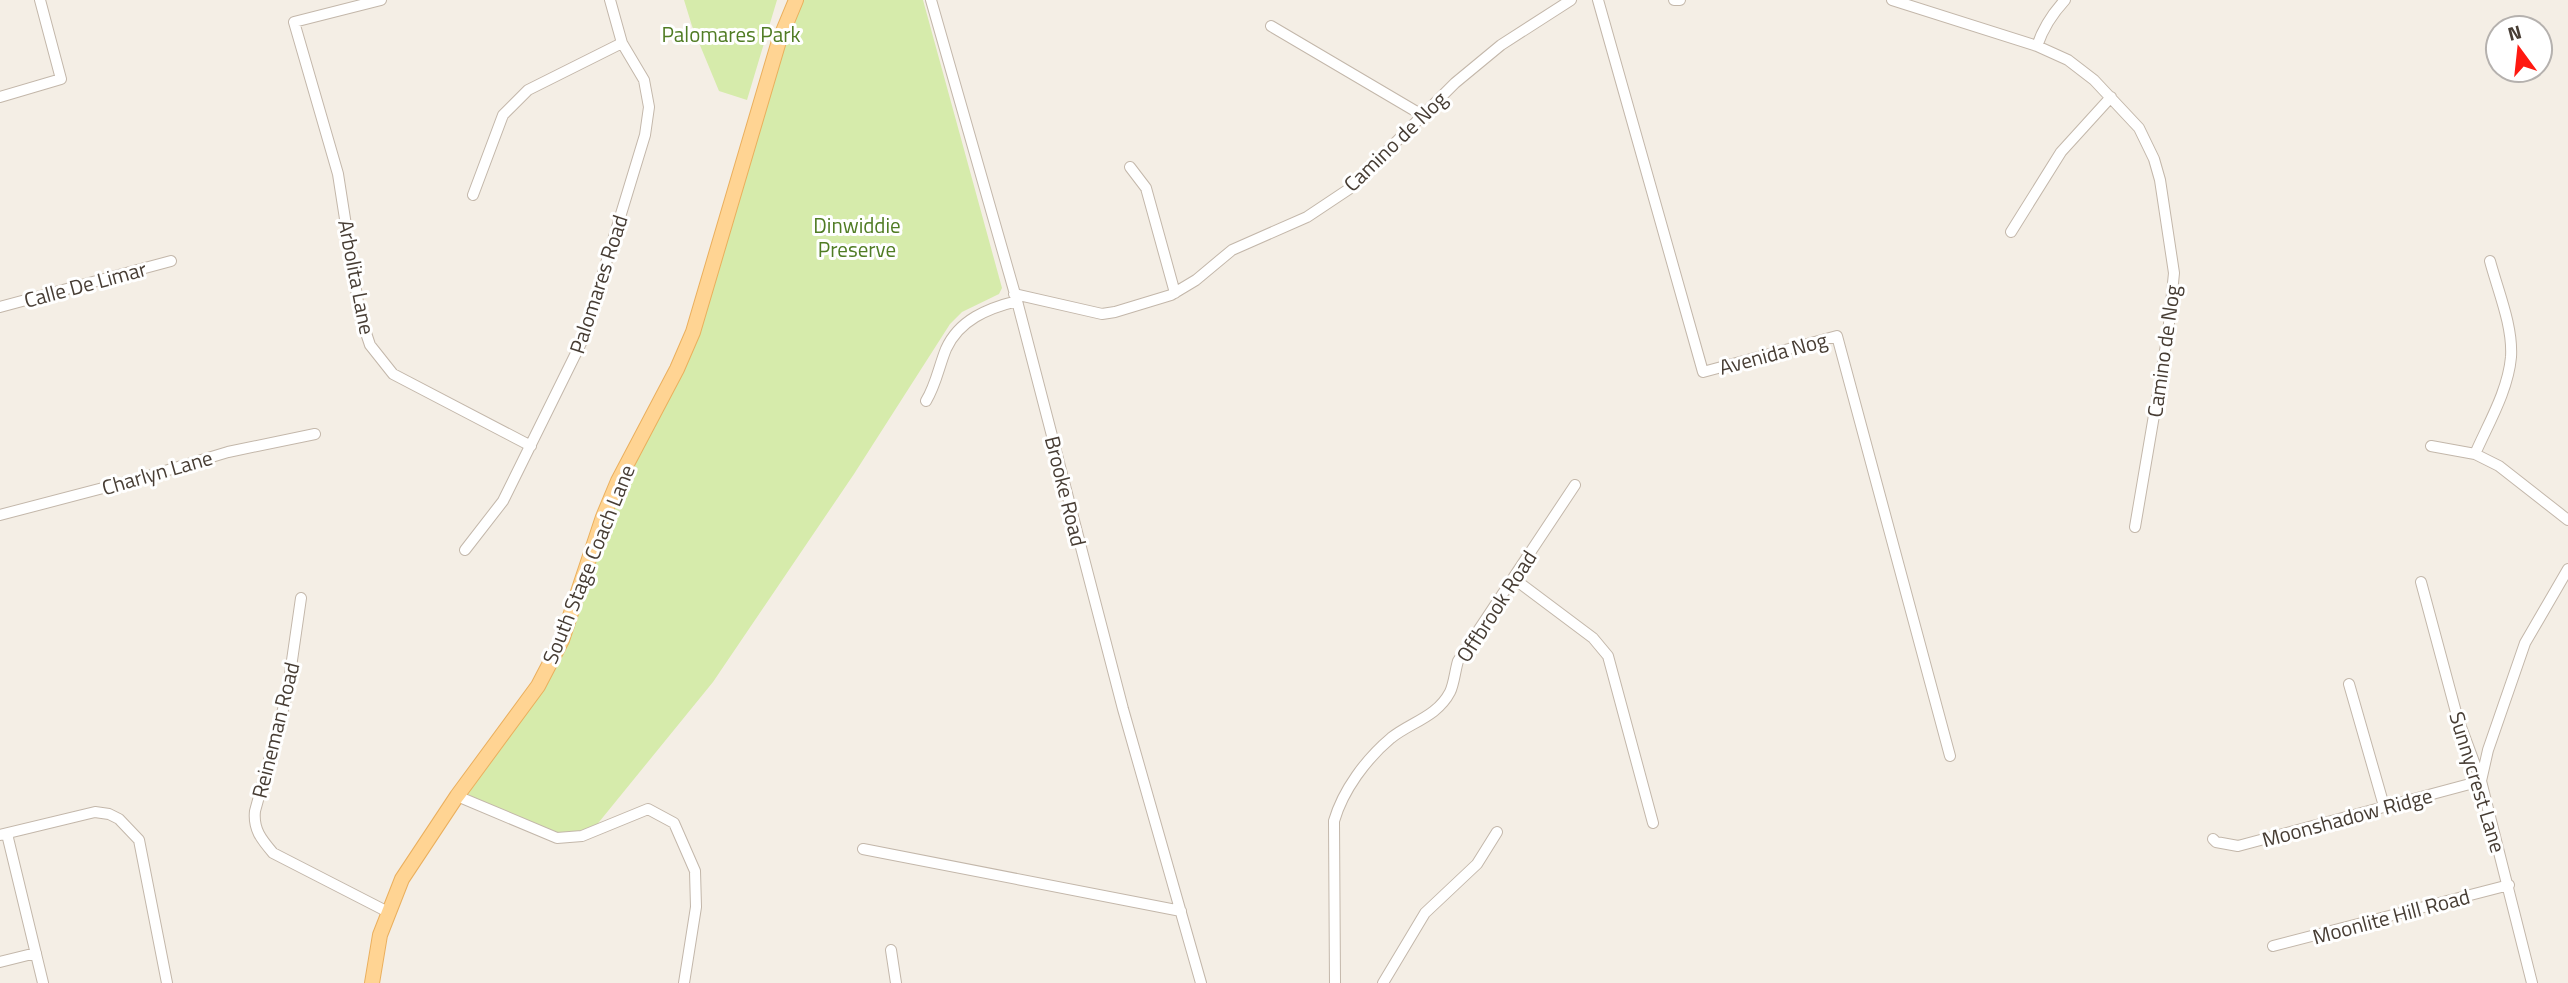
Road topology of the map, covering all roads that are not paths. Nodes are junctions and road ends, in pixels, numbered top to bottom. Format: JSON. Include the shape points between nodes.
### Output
{"nodes":[{"id":1,"x":40,"y":0,"type":"edge"},
{"id":2,"x":381,"y":0,"type":"edge"},
{"id":3,"x":610,"y":0,"type":"edge"},
{"id":4,"x":796,"y":0,"type":"edge"},
{"id":5,"x":931,"y":0,"type":"edge"},
{"id":6,"x":1571,"y":0,"type":"edge"},
{"id":7,"x":1598,"y":0,"type":"edge"},
{"id":8,"x":1674,"y":0,"type":"edge"},
{"id":9,"x":1680,"y":0,"type":"edge"},
{"id":10,"x":1892,"y":0,"type":"edge"},
{"id":11,"x":2065,"y":0,"type":"edge"},
{"id":12,"x":1271,"y":26,"type":"dead end"},
{"id":13,"x":622,"y":43,"type":"junction"},
{"id":14,"x":2037,"y":46,"type":"junction"},
{"id":15,"x":0,"y":97,"type":"edge"},
{"id":16,"x":2111,"y":97,"type":"junction"},
{"id":17,"x":1422,"y":115,"type":"junction"},
{"id":18,"x":1130,"y":167,"type":"dead end"},
{"id":19,"x":473,"y":195,"type":"dead end"},
{"id":20,"x":2011,"y":232,"type":"dead end"},
{"id":21,"x":171,"y":261,"type":"dead end"},
{"id":22,"x":2490,"y":261,"type":"dead end"},
{"id":23,"x":1175,"y":293,"type":"junction"},
{"id":24,"x":1016,"y":298,"type":"junction"},
{"id":25,"x":0,"y":307,"type":"edge"},
{"id":26,"x":926,"y":401,"type":"dead end"},
{"id":27,"x":315,"y":433,"type":"dead end"},
{"id":28,"x":531,"y":446,"type":"junction"},
{"id":29,"x":2431,"y":446,"type":"dead end"},
{"id":30,"x":2474,"y":454,"type":"junction"},
{"id":31,"x":1575,"y":485,"type":"dead end"},
{"id":32,"x":0,"y":515,"type":"edge"},
{"id":33,"x":2568,"y":520,"type":"edge"},
{"id":34,"x":2135,"y":527,"type":"dead end"},
{"id":35,"x":465,"y":550,"type":"dead end"},
{"id":36,"x":2568,"y":569,"type":"edge"},
{"id":37,"x":1513,"y":578,"type":"junction"},
{"id":38,"x":2420,"y":582,"type":"dead end"},
{"id":39,"x":301,"y":598,"type":"dead end"},
{"id":40,"x":2349,"y":684,"type":"dead end"},
{"id":41,"x":1950,"y":756,"type":"dead end"},
{"id":42,"x":2481,"y":780,"type":"junction"},
{"id":43,"x":457,"y":796,"type":"junction"},
{"id":44,"x":2384,"y":806,"type":"junction"},
{"id":45,"x":1653,"y":823,"type":"dead end"},
{"id":46,"x":1497,"y":832,"type":"dead end"},
{"id":47,"x":3,"y":834,"type":"edge"},
{"id":48,"x":2213,"y":839,"type":"dead end"},
{"id":49,"x":863,"y":849,"type":"dead end"},
{"id":50,"x":2509,"y":885,"type":"junction"},
{"id":51,"x":1181,"y":911,"type":"junction"},
{"id":52,"x":388,"y":912,"type":"junction"},
{"id":53,"x":2273,"y":946,"type":"dead end"},
{"id":54,"x":891,"y":950,"type":"dead end"},
{"id":55,"x":36,"y":953,"type":"junction"},
{"id":56,"x":0,"y":962,"type":"edge"},
{"id":57,"x":43,"y":983,"type":"edge"},
{"id":58,"x":167,"y":983,"type":"edge"},
{"id":59,"x":372,"y":983,"type":"edge"},
{"id":60,"x":684,"y":983,"type":"edge"},
{"id":61,"x":896,"y":983,"type":"edge"},
{"id":62,"x":1201,"y":983,"type":"edge"},
{"id":63,"x":1335,"y":983,"type":"edge"},
{"id":64,"x":1383,"y":983,"type":"edge"},
{"id":65,"x":2532,"y":983,"type":"edge"}],
"edges":[{"from":1,"to":15,"type":"street","via":[[61,79]]},
{"from":2,"to":28,"type":"street","name":"Arbolita Lane","via":[[294,22],[338,174],[359,315],[370,345],[393,374]]},
{"from":3,"to":13,"type":"street","name":"Palomares Road"},
{"from":4,"to":43,"type":"main road","name":"South Stage Coach Lane","via":[[779,40],[693,332],[608,505],[562,640],[538,686]]},
{"from":5,"to":24,"type":"street","name":"Brooke Road"},
{"from":6,"to":17,"type":"street","name":"Camino de Nog","via":[[1502,45]]},
{"from":7,"to":41,"type":"street","name":"Avenida Nog","via":[[1703,372],[1837,335]]},
{"from":8,"to":9,"type":"street"},
{"from":10,"to":14,"type":"street","name":"Camino de Nog"},
{"from":11,"to":14,"type":"street"},
{"from":12,"to":17,"type":"street"},
{"from":13,"to":19,"type":"street","via":[[528,90],[503,116]]},
{"from":13,"to":28,"type":"street","name":"Palomares Road","via":[[643,80],[649,107],[645,135],[583,339]]},
{"from":14,"to":16,"type":"street","name":"Camino de Nog","via":[[2068,60]]},
{"from":16,"to":20,"type":"street","via":[[2061,152]]},
{"from":16,"to":34,"type":"street","name":"Camino de Nog","via":[[2139,128],[2154,159],[2174,273]]},
{"from":17,"to":23,"type":"street","name":"Camino de Nog","via":[[1349,188],[1287,228],[1232,250]]},
{"from":18,"to":23,"type":"street","via":[[1146,188]]},
{"from":21,"to":25,"type":"street","name":"Calle De Limar"},
{"from":22,"to":30,"type":"street","via":[[2511,357],[2507,381]]},
{"from":23,"to":24,"type":"street","name":"Camino de Nog","via":[[1102,314]]},
{"from":24,"to":26,"type":"street","via":[[971,319],[961,329],[947,348]]},
{"from":24,"to":51,"type":"street","name":"Brooke Road","via":[[1123,709]]},
{"from":27,"to":32,"type":"street","name":"Charlyn Lane","via":[[228,452]]},
{"from":28,"to":35,"type":"street","name":"Palomares Road","via":[[503,501]]},
{"from":29,"to":30,"type":"street"},
{"from":30,"to":33,"type":"street","via":[[2499,466]]},
{"from":31,"to":37,"type":"street","name":"Offbrook Road"},
{"from":36,"to":42,"type":"street","via":[[2525,643]]},
{"from":37,"to":45,"type":"street","via":[[1593,638],[1608,656]]},
{"from":37,"to":63,"type":"street","name":"Offbrook Road","via":[[1458,661],[1451,690],[1442,704],[1392,737],[1364,766],[1340,803],[1335,821]]},
{"from":38,"to":42,"type":"street","name":"Sunnycrest Lane","via":[[2457,716]]},
{"from":39,"to":52,"type":"street","name":"Reineman Road","via":[[287,695],[254,821],[259,837],[273,853]]},
{"from":40,"to":44,"type":"street"},
{"from":42,"to":44,"type":"street","name":"Moonshadow Ridge"},
{"from":42,"to":50,"type":"street","name":"Sunnycrest Lane"},
{"from":43,"to":52,"type":"main road","name":"South Stage Coach Lane","via":[[402,879]]},
{"from":43,"to":60,"type":"street","via":[[557,838],[582,836],[648,808],[674,823],[697,883]]},
{"from":44,"to":48,"type":"street","name":"Moonshadow Ridge","via":[[2238,846]]},
{"from":46,"to":64,"type":"street","via":[[1477,864],[1439,897],[1417,924]]},
{"from":47,"to":55,"type":"street"},
{"from":47,"to":58,"type":"street","via":[[95,812],[125,824],[139,840]]},
{"from":49,"to":51,"type":"street"},
{"from":50,"to":53,"type":"street","name":"Moonlite Hill Road"},
{"from":50,"to":65,"type":"street","name":"Sunnycrest Lane"},
{"from":51,"to":62,"type":"street","name":"Brooke Road"},
{"from":52,"to":59,"type":"main road","name":"South Stage Coach Lane"},
{"from":54,"to":61,"type":"street"},
{"from":55,"to":56,"type":"street"},
{"from":55,"to":57,"type":"street"}]}
